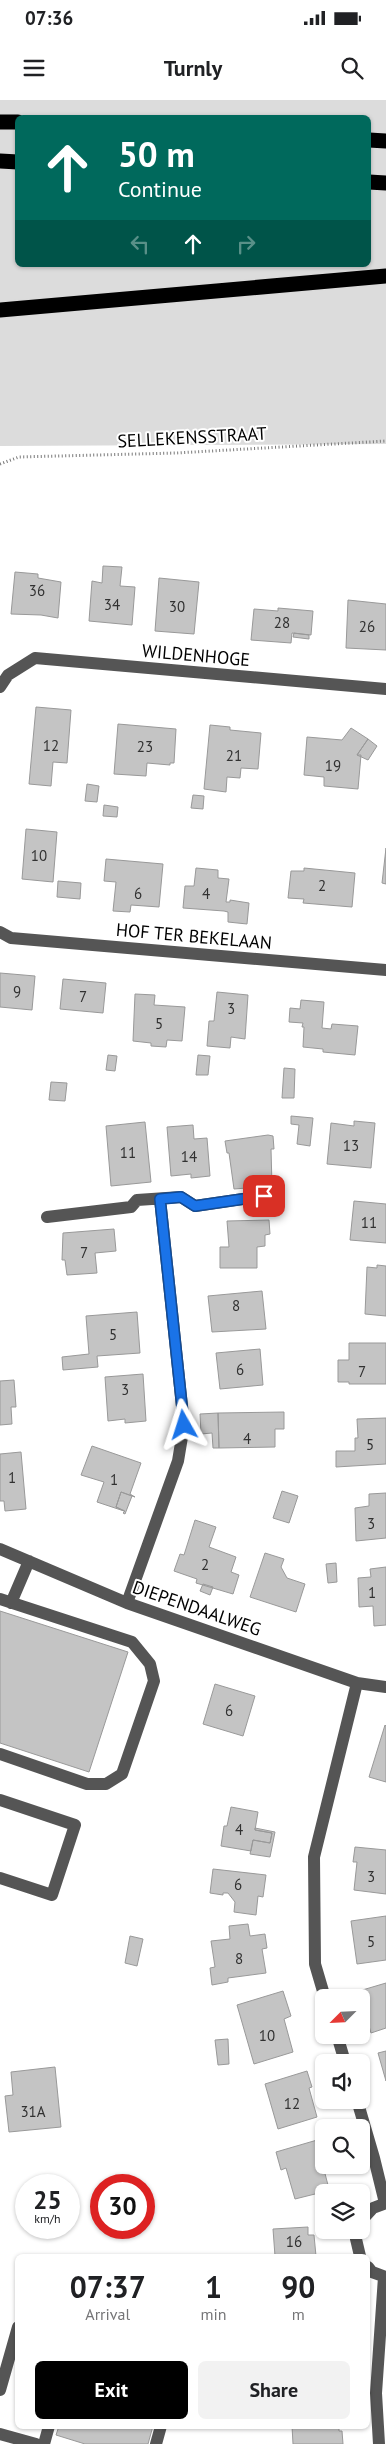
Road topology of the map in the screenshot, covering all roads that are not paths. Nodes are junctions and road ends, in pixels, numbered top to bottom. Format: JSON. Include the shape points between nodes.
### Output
{"nodes":[{"id":1,"x":0,"y":122,"type":"edge"},
{"id":2,"x":15,"y":122,"type":"edge"},
{"id":3,"x":371,"y":140,"type":"edge"},
{"id":4,"x":386,"y":141,"type":"edge"},
{"id":5,"x":0,"y":161,"type":"edge"},
{"id":6,"x":15,"y":162,"type":"edge"},
{"id":7,"x":371,"y":182,"type":"edge"},
{"id":8,"x":386,"y":183,"type":"edge"},
{"id":9,"x":386,"y":276,"type":"edge"},
{"id":10,"x":0,"y":310,"type":"edge"},
{"id":11,"x":0,"y":687,"type":"edge"},
{"id":12,"x":386,"y":689,"type":"edge"},
{"id":13,"x":0,"y":932,"type":"edge"},
{"id":14,"x":386,"y":970,"type":"edge"},
{"id":15,"x":264,"y":1196,"type":"dead end"},
{"id":16,"x":160,"y":1199,"type":"junction"},
{"id":17,"x":46,"y":1217,"type":"dead end"},
{"id":18,"x":0,"y":1549,"type":"edge"},
{"id":19,"x":29,"y":1561,"type":"junction"},
{"id":20,"x":6,"y":1601,"type":"edge"},
{"id":21,"x":127,"y":1603,"type":"junction"},
{"id":22,"x":357,"y":1683,"type":"junction"},
{"id":23,"x":386,"y":1687,"type":"edge"},
{"id":24,"x":0,"y":1754,"type":"edge"},
{"id":25,"x":0,"y":1800,"type":"edge"},
{"id":26,"x":0,"y":1878,"type":"edge"},
{"id":27,"x":322,"y":1989,"type":"edge"},
{"id":28,"x":360,"y":2109,"type":"edge"},
{"id":29,"x":385,"y":2203,"type":"edge"},
{"id":30,"x":370,"y":2211,"type":"edge"},
{"id":31,"x":356,"y":2239,"type":"edge"},
{"id":32,"x":360,"y":2254,"type":"edge"},
{"id":33,"x":370,"y":2268,"type":"edge"},
{"id":34,"x":385,"y":2277,"type":"edge"},
{"id":35,"x":15,"y":2337,"type":"edge"},
{"id":36,"x":0,"y":2390,"type":"edge"},
{"id":37,"x":48,"y":2429,"type":"edge"},
{"id":38,"x":160,"y":2429,"type":"edge"},
{"id":39,"x":0,"y":2434,"type":"edge"},
{"id":40,"x":36,"y":2444,"type":"edge"},
{"id":41,"x":44,"y":2444,"type":"edge"},
{"id":42,"x":156,"y":2444,"type":"edge"},
{"id":43,"x":379,"y":2444,"type":"edge"}],
"edges":[{"from":1,"to":2,"type":"highway"},
{"from":3,"to":4,"type":"highway"},
{"from":5,"to":6,"type":"highway"},
{"from":7,"to":8,"type":"highway"},
{"from":9,"to":10,"type":"highway"},
{"from":11,"to":12,"type":"street","name":"WILDENHOGE","via":[[8,675],[35,658]]},
{"from":13,"to":14,"type":"street","name":"HOF TER BEKELAAN","via":[[11,938]]},
{"from":15,"to":16,"type":"street","via":[[195,1206],[181,1197]]},
{"from":16,"to":17,"type":"street","via":[[137,1200],[131,1207]]},
{"from":16,"to":21,"type":"street","via":[[184,1425],[178,1461]]},
{"from":18,"to":19,"type":"street","name":"DIEPENDAALWEG"},
{"from":19,"to":20,"type":"street"},
{"from":19,"to":21,"type":"street","name":"DIEPENDAALWEG"},
{"from":20,"to":24,"type":"street","via":[[132,1642],[150,1664],[154,1681],[122,1774],[106,1784],[87,1784]]},
{"from":21,"to":22,"type":"street","name":"DIEPENDAALWEG"},
{"from":22,"to":23,"type":"street","name":"DIEPENDAALWEG"},
{"from":22,"to":27,"type":"street","via":[[314,1857],[315,1964]]},
{"from":25,"to":26,"type":"street","via":[[75,1825],[52,1895]]},
{"from":28,"to":29,"type":"street"},
{"from":29,"to":30,"type":"street"},
{"from":31,"to":32,"type":"street"},
{"from":33,"to":34,"type":"street"},
{"from":34,"to":43,"type":"street","via":[[376,2393]]},
{"from":35,"to":36,"type":"street"},
{"from":37,"to":41,"type":"street"},
{"from":38,"to":42,"type":"street"},
{"from":39,"to":40,"type":"street"}]}
